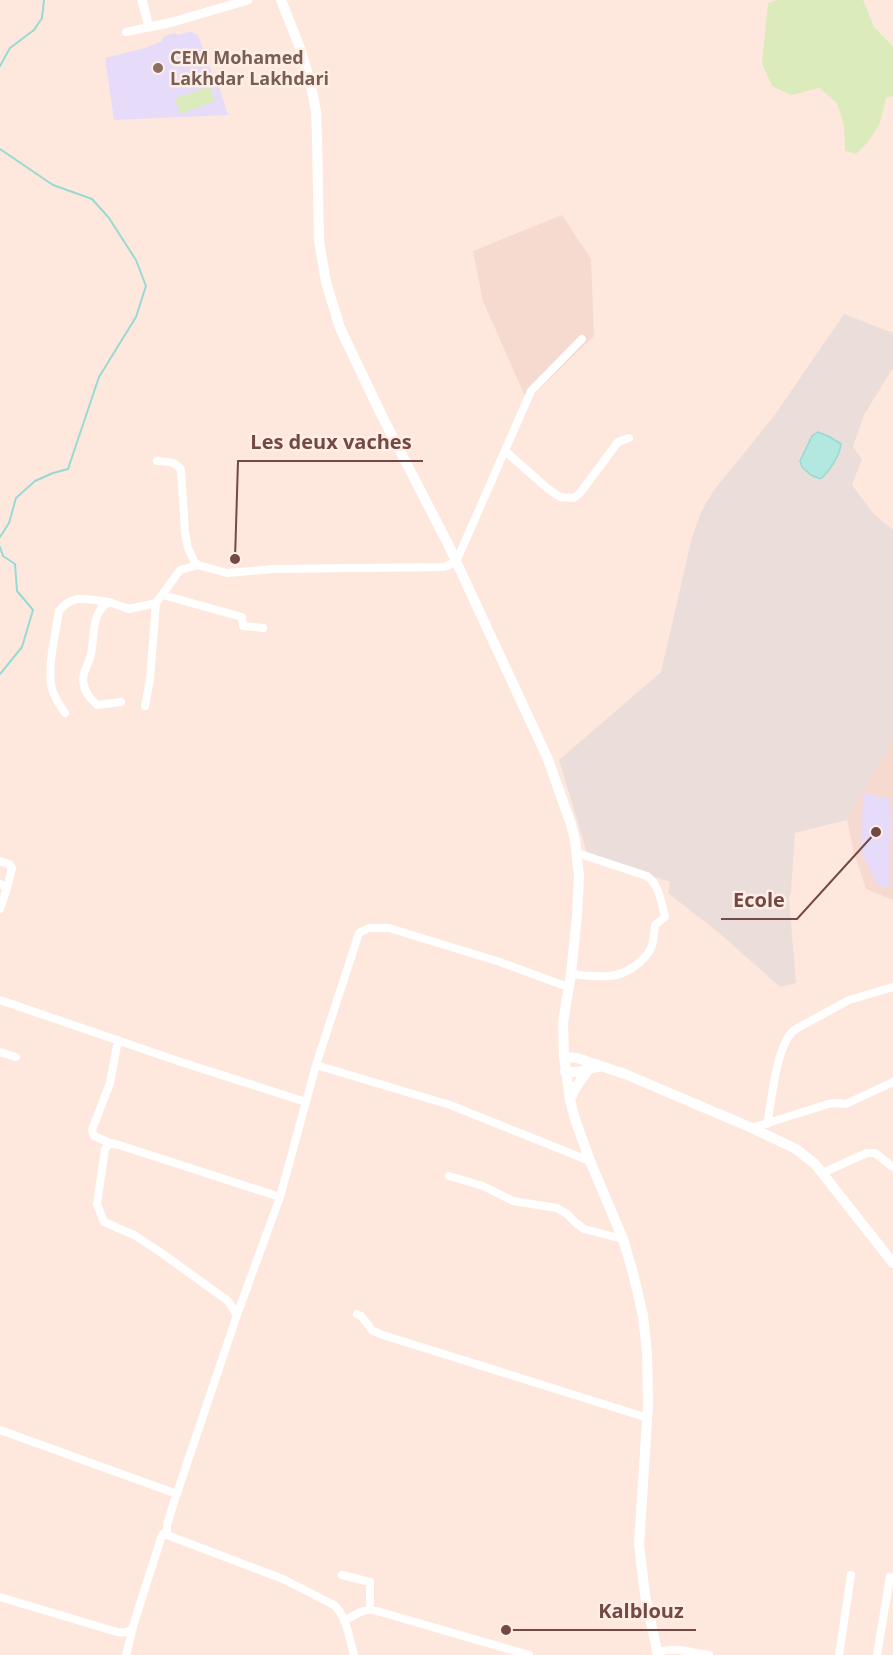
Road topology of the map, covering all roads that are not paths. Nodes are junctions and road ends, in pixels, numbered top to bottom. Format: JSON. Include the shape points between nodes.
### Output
{"nodes":[{"id":1,"x":142,"y":0,"type":"edge"},
{"id":2,"x":248,"y":0,"type":"edge"},
{"id":3,"x":281,"y":0,"type":"edge"},
{"id":4,"x":149,"y":27,"type":"junction"},
{"id":5,"x":126,"y":32,"type":"dead end"},
{"id":6,"x":582,"y":339,"type":"dead end"},
{"id":7,"x":629,"y":438,"type":"dead end"},
{"id":8,"x":505,"y":451,"type":"junction"},
{"id":9,"x":157,"y":462,"type":"dead end"},
{"id":10,"x":456,"y":562,"type":"junction"},
{"id":11,"x":198,"y":565,"type":"junction"},
{"id":12,"x":163,"y":595,"type":"junction"},
{"id":13,"x":109,"y":602,"type":"junction"},
{"id":14,"x":156,"y":603,"type":"junction"},
{"id":15,"x":263,"y":628,"type":"dead end"},
{"id":16,"x":121,"y":702,"type":"dead end"},
{"id":17,"x":145,"y":706,"type":"dead end"},
{"id":18,"x":65,"y":713,"type":"dead end"},
{"id":19,"x":577,"y":853,"type":"junction"},
{"id":20,"x":0,"y":861,"type":"edge"},
{"id":21,"x":3,"y":886,"type":"edge"},
{"id":22,"x":0,"y":909,"type":"edge"},
{"id":23,"x":571,"y":974,"type":"junction"},
{"id":24,"x":568,"y":987,"type":"junction"},
{"id":25,"x":893,"y":987,"type":"edge"},
{"id":26,"x":0,"y":1000,"type":"edge"},
{"id":27,"x":118,"y":1040,"type":"junction"},
{"id":28,"x":563,"y":1042,"type":"junction"},
{"id":29,"x":0,"y":1052,"type":"edge"},
{"id":30,"x":16,"y":1057,"type":"dead end"},
{"id":31,"x":564,"y":1058,"type":"junction"},
{"id":32,"x":316,"y":1065,"type":"junction"},
{"id":33,"x":588,"y":1065,"type":"junction"},
{"id":34,"x":565,"y":1072,"type":"junction"},
{"id":35,"x":893,"y":1082,"type":"edge"},
{"id":36,"x":570,"y":1100,"type":"junction"},
{"id":37,"x":306,"y":1102,"type":"junction"},
{"id":38,"x":767,"y":1124,"type":"junction"},
{"id":39,"x":752,"y":1128,"type":"junction"},
{"id":40,"x":110,"y":1143,"type":"junction"},
{"id":41,"x":590,"y":1161,"type":"junction"},
{"id":42,"x":893,"y":1167,"type":"edge"},
{"id":43,"x":822,"y":1173,"type":"junction"},
{"id":44,"x":449,"y":1176,"type":"dead end"},
{"id":45,"x":280,"y":1197,"type":"junction"},
{"id":46,"x":623,"y":1239,"type":"junction"},
{"id":47,"x":893,"y":1263,"type":"edge"},
{"id":48,"x":357,"y":1314,"type":"dead end"},
{"id":49,"x":237,"y":1315,"type":"junction"},
{"id":50,"x":648,"y":1418,"type":"junction"},
{"id":51,"x":0,"y":1430,"type":"edge"},
{"id":52,"x":177,"y":1494,"type":"junction"},
{"id":53,"x":167,"y":1530,"type":"junction"},
{"id":54,"x":342,"y":1575,"type":"dead end"},
{"id":55,"x":851,"y":1575,"type":"dead end"},
{"id":56,"x":890,"y":1577,"type":"dead end"},
{"id":57,"x":0,"y":1597,"type":"edge"},
{"id":58,"x":370,"y":1609,"type":"junction"},
{"id":59,"x":344,"y":1621,"type":"junction"},
{"id":60,"x":133,"y":1626,"type":"junction"},
{"id":61,"x":658,"y":1654,"type":"edge"},
{"id":62,"x":126,"y":1655,"type":"edge"},
{"id":63,"x":354,"y":1655,"type":"edge"},
{"id":64,"x":529,"y":1655,"type":"edge"},
{"id":65,"x":710,"y":1655,"type":"edge"},
{"id":66,"x":839,"y":1655,"type":"edge"},
{"id":67,"x":877,"y":1655,"type":"edge"}],
"edges":[{"from":1,"to":4,"type":"street"},
{"from":2,"to":4,"type":"street"},
{"from":3,"to":10,"type":"main road","via":[[300,48],[316,111],[320,241],[326,282],[340,328]]},
{"from":4,"to":5,"type":"street"},
{"from":6,"to":8,"type":"street","via":[[531,391]]},
{"from":7,"to":8,"type":"street","via":[[618,442],[574,498],[561,497],[547,488]]},
{"from":8,"to":10,"type":"street"},
{"from":9,"to":11,"type":"street","via":[[174,463],[180,468],[185,533]]},
{"from":10,"to":11,"type":"street","via":[[444,567],[227,573]]},
{"from":10,"to":19,"type":"main road","via":[[547,757],[572,824]]},
{"from":11,"to":12,"type":"street","via":[[180,570]]},
{"from":12,"to":14,"type":"street"},
{"from":12,"to":15,"type":"street","via":[[242,617],[243,626]]},
{"from":13,"to":14,"type":"street","via":[[129,609]]},
{"from":13,"to":16,"type":"street","via":[[94,622],[83,685],[97,705]]},
{"from":13,"to":18,"type":"street","via":[[82,597],[59,610],[51,684]]},
{"from":14,"to":17,"type":"street"},
{"from":19,"to":23,"type":"main road","via":[[579,876]]},
{"from":19,"to":23,"type":"street","via":[[647,876],[659,893],[665,917],[655,924],[646,957],[629,971],[607,977]]},
{"from":20,"to":21,"type":"street","via":[[12,868]]},
{"from":21,"to":22,"type":"street"},
{"from":23,"to":24,"type":"main road"},
{"from":24,"to":28,"type":"main road"},
{"from":24,"to":32,"type":"street","via":[[389,928],[369,928],[359,933]]},
{"from":25,"to":38,"type":"street","via":[[849,1000],[788,1035],[782,1047]]},
{"from":26,"to":27,"type":"street"},
{"from":27,"to":37,"type":"street"},
{"from":27,"to":40,"type":"street","via":[[110,1083],[92,1130],[94,1136]]},
{"from":28,"to":31,"type":"main road"},
{"from":28,"to":33,"type":"main road"},
{"from":29,"to":30,"type":"street"},
{"from":31,"to":33,"type":"main road","via":[[570,1056]]},
{"from":31,"to":34,"type":"main road"},
{"from":32,"to":37,"type":"street"},
{"from":32,"to":41,"type":"street","via":[[450,1105]]},
{"from":33,"to":34,"type":"main road"},
{"from":33,"to":36,"type":"main road"},
{"from":33,"to":39,"type":"main road","via":[[625,1074]]},
{"from":34,"to":36,"type":"main road"},
{"from":35,"to":38,"type":"street","via":[[846,1104],[828,1104]]},
{"from":36,"to":41,"type":"main road"},
{"from":37,"to":45,"type":"street"},
{"from":38,"to":39,"type":"street"},
{"from":39,"to":43,"type":"main road","via":[[806,1155]]},
{"from":40,"to":45,"type":"street"},
{"from":40,"to":49,"type":"street","via":[[105,1149],[97,1204],[104,1222],[163,1254],[228,1301]]},
{"from":41,"to":46,"type":"main road"},
{"from":42,"to":43,"type":"street","via":[[875,1153],[867,1153]]},
{"from":43,"to":47,"type":"main road"},
{"from":44,"to":46,"type":"street","via":[[483,1186],[513,1201],[557,1208],[584,1229]]},
{"from":45,"to":49,"type":"street"},
{"from":46,"to":50,"type":"main road","via":[[642,1316],[648,1361]]},
{"from":48,"to":50,"type":"street","via":[[373,1331],[386,1336]]},
{"from":49,"to":52,"type":"street"},
{"from":50,"to":61,"type":"main road","via":[[639,1544]]},
{"from":51,"to":52,"type":"street"},
{"from":52,"to":53,"type":"street"},
{"from":53,"to":59,"type":"street","via":[[167,1535],[282,1579],[326,1601],[340,1611]]},
{"from":53,"to":60,"type":"street","via":[[162,1535]]},
{"from":54,"to":58,"type":"street","via":[[370,1582]]},
{"from":55,"to":66,"type":"street"},
{"from":56,"to":67,"type":"street"},
{"from":57,"to":60,"type":"street","via":[[117,1632],[126,1632]]},
{"from":58,"to":59,"type":"street"},
{"from":58,"to":64,"type":"street"},
{"from":59,"to":63,"type":"street"},
{"from":60,"to":62,"type":"street"},
{"from":61,"to":65,"type":"street","via":[[677,1649]]}]}
